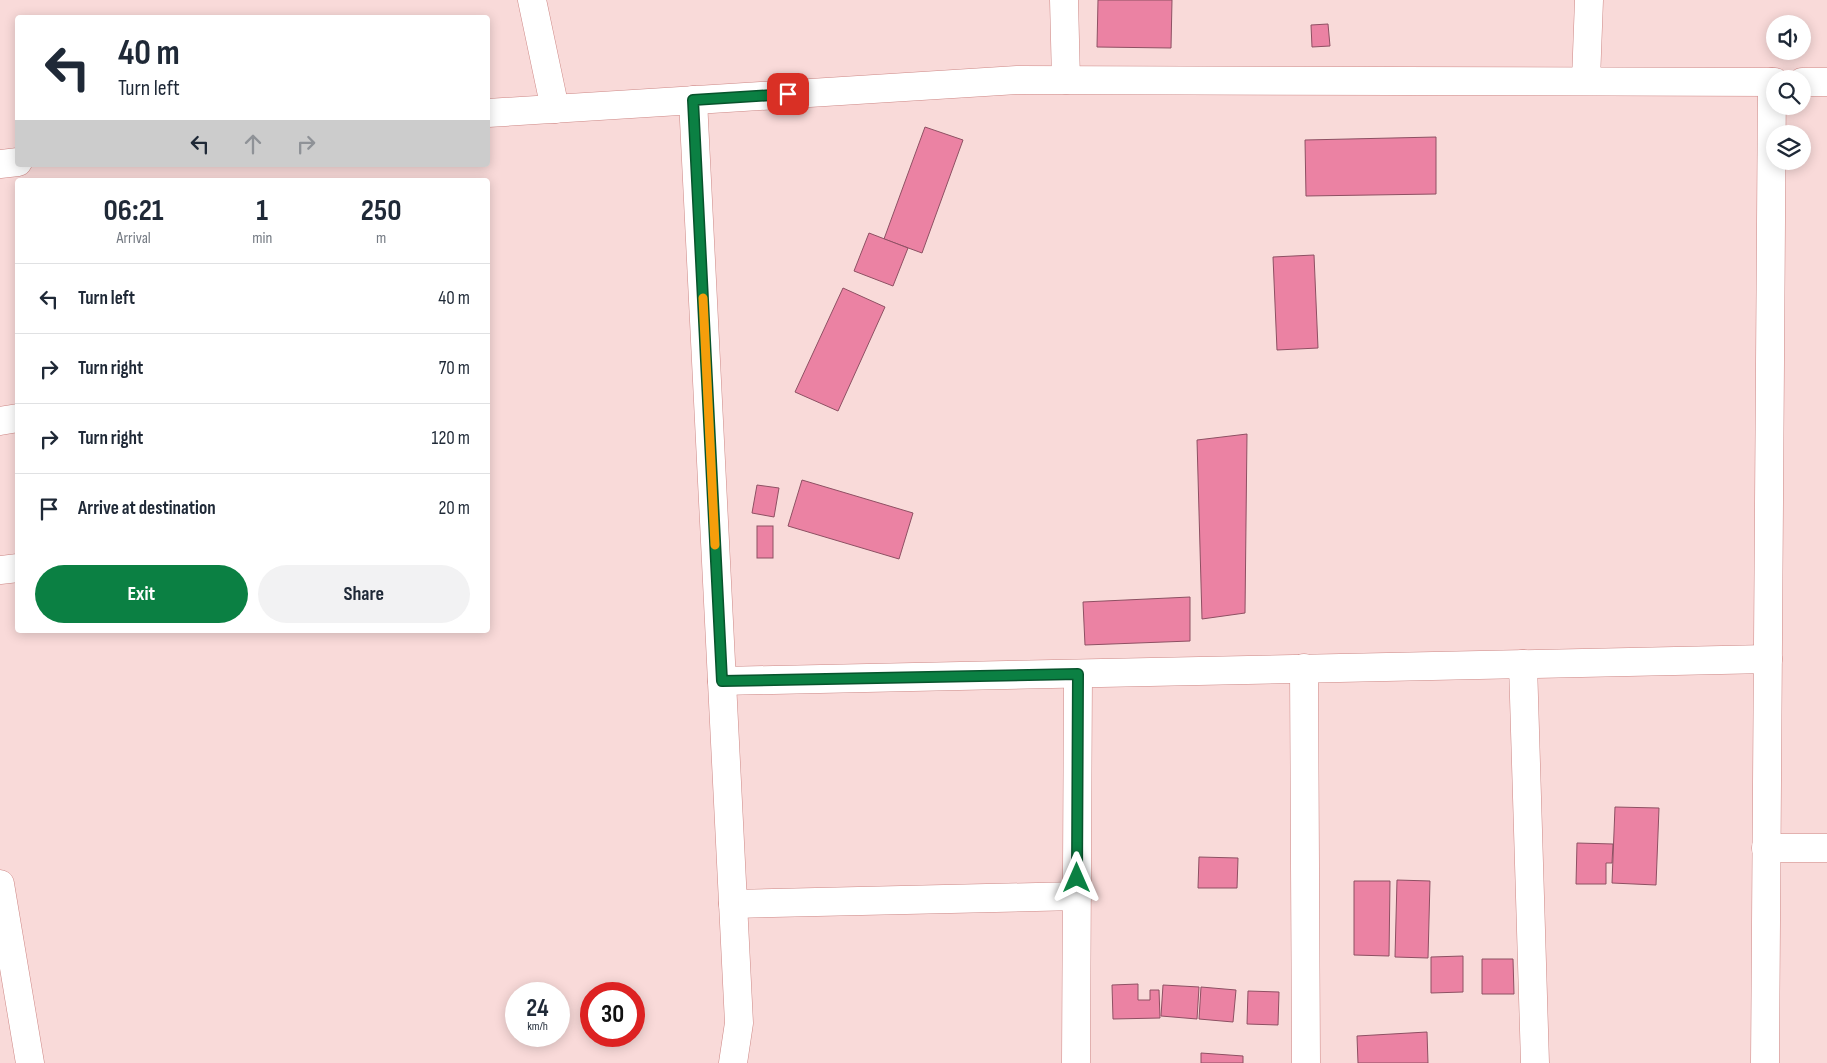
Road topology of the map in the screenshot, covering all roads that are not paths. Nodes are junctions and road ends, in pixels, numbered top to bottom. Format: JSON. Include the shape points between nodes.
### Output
{"nodes":[{"id":1,"x":532,"y":0,"type":"edge"},
{"id":2,"x":1064,"y":0,"type":"edge"},
{"id":3,"x":1589,"y":0,"type":"edge"},
{"id":4,"x":1066,"y":80,"type":"junction"},
{"id":5,"x":1586,"y":80,"type":"junction"},
{"id":6,"x":1766,"y":82,"type":"edge"},
{"id":7,"x":1811,"y":82,"type":"edge"},
{"id":8,"x":1827,"y":82,"type":"edge"},
{"id":9,"x":693,"y":100,"type":"junction"},
{"id":10,"x":555,"y":109,"type":"junction"},
{"id":11,"x":490,"y":113,"type":"edge"},
{"id":12,"x":1773,"y":115,"type":"edge"},
{"id":13,"x":15,"y":162,"type":"edge"},
{"id":14,"x":0,"y":164,"type":"edge"},
{"id":15,"x":15,"y":418,"type":"edge"},
{"id":16,"x":0,"y":421,"type":"edge"},
{"id":17,"x":15,"y":568,"type":"edge"},
{"id":18,"x":0,"y":570,"type":"edge"},
{"id":19,"x":1768,"y":659,"type":"junction"},
{"id":20,"x":1523,"y":664,"type":"junction"},
{"id":21,"x":1304,"y":668,"type":"junction"},
{"id":22,"x":1078,"y":674,"type":"junction"},
{"id":23,"x":722,"y":681,"type":"junction"},
{"id":24,"x":1766,"y":848,"type":"junction"},
{"id":25,"x":1827,"y":848,"type":"edge"},
{"id":26,"x":0,"y":884,"type":"edge"},
{"id":27,"x":1077,"y":896,"type":"junction"},
{"id":28,"x":733,"y":904,"type":"junction"},
{"id":29,"x":30,"y":1063,"type":"edge"},
{"id":30,"x":733,"y":1063,"type":"edge"},
{"id":31,"x":1076,"y":1063,"type":"edge"},
{"id":32,"x":1306,"y":1063,"type":"edge"},
{"id":33,"x":1536,"y":1063,"type":"edge"},
{"id":34,"x":1766,"y":1063,"type":"edge"}],
"edges":[{"from":1,"to":10,"type":"street"},
{"from":2,"to":4,"type":"street"},
{"from":3,"to":5,"type":"street"},
{"from":4,"to":5,"type":"street"},
{"from":4,"to":9,"type":"street","via":[[1017,80]]},
{"from":5,"to":6,"type":"street"},
{"from":7,"to":8,"type":"street"},
{"from":9,"to":10,"type":"street"},
{"from":9,"to":23,"type":"street"},
{"from":10,"to":11,"type":"street"},
{"from":12,"to":19,"type":"street"},
{"from":13,"to":14,"type":"street"},
{"from":15,"to":16,"type":"street"},
{"from":17,"to":18,"type":"street"},
{"from":19,"to":20,"type":"street"},
{"from":19,"to":24,"type":"street"},
{"from":20,"to":21,"type":"street"},
{"from":20,"to":33,"type":"street"},
{"from":21,"to":22,"type":"street"},
{"from":21,"to":32,"type":"street"},
{"from":22,"to":23,"type":"street"},
{"from":22,"to":27,"type":"street"},
{"from":23,"to":28,"type":"street"},
{"from":24,"to":25,"type":"street"},
{"from":24,"to":34,"type":"street"},
{"from":26,"to":29,"type":"street"},
{"from":27,"to":28,"type":"street"},
{"from":27,"to":31,"type":"street"},
{"from":28,"to":30,"type":"street","via":[[739,1023]]}]}
